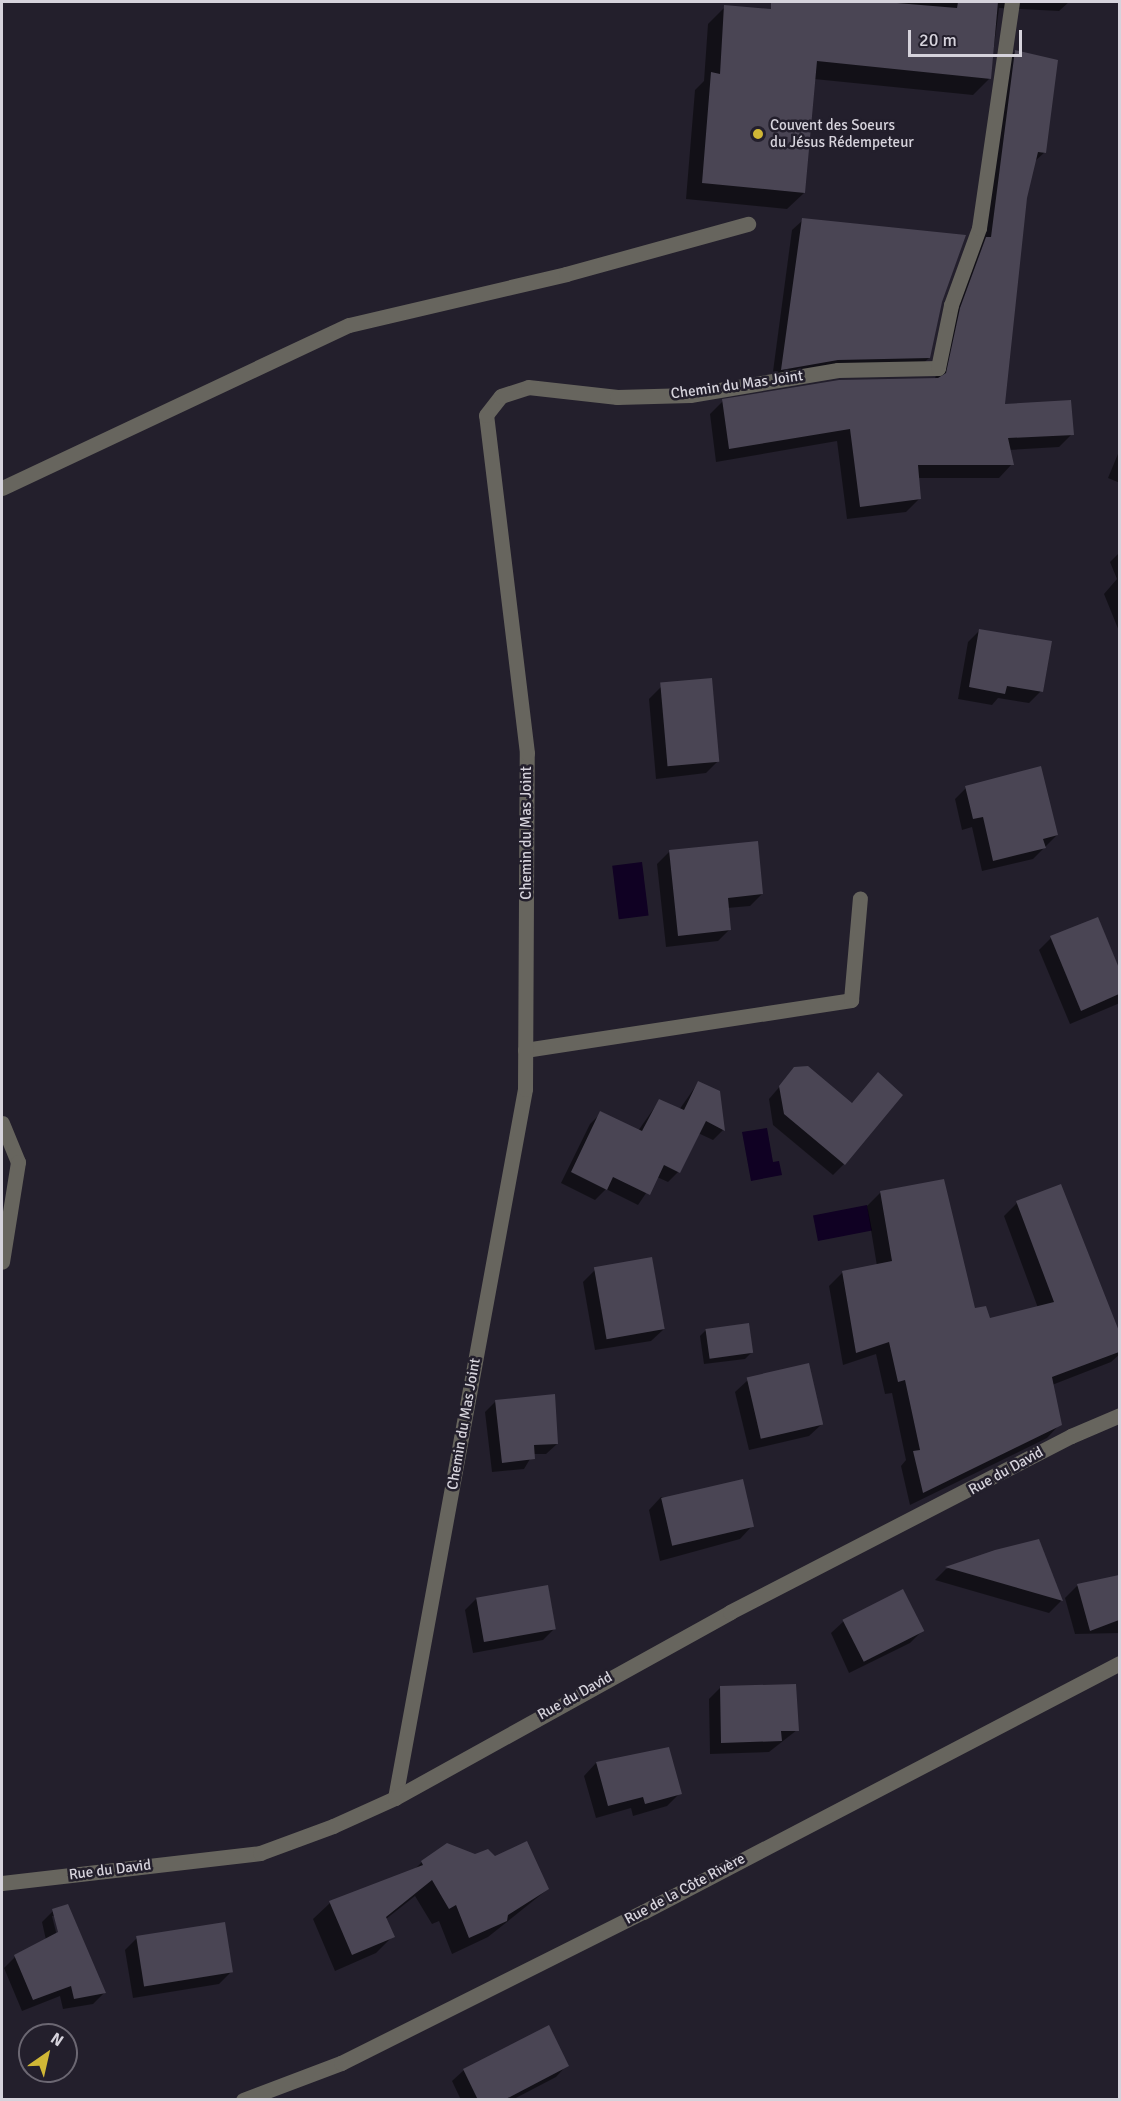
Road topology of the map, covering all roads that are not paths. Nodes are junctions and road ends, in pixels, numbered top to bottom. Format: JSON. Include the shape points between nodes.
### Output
{"nodes":[{"id":1,"x":1012,"y":2,"type":"edge"},
{"id":2,"x":748,"y":224,"type":"dead end"},
{"id":3,"x":2,"y":488,"type":"edge"},
{"id":4,"x":860,"y":898,"type":"dead end"},
{"id":5,"x":525,"y":1050,"type":"junction"},
{"id":6,"x":2,"y":1123,"type":"edge"},
{"id":7,"x":2,"y":1262,"type":"edge"},
{"id":8,"x":1119,"y":1415,"type":"edge"},
{"id":9,"x":1119,"y":1663,"type":"edge"},
{"id":10,"x":396,"y":1798,"type":"junction"},
{"id":11,"x":2,"y":1883,"type":"edge"},
{"id":12,"x":243,"y":2100,"type":"edge"}],
"edges":[{"from":1,"to":5,"type":"street","name":"Chemin du Mas Joint","via":[[979,228],[951,305],[938,368],[838,370],[690,395],[617,397],[528,387],[501,396],[486,415],[527,753]]},
{"from":2,"to":3,"type":"street","via":[[566,274],[349,325]]},
{"from":4,"to":5,"type":"street","via":[[851,1000]]},
{"from":5,"to":10,"type":"street","name":"Chemin du Mas Joint","via":[[525,1089]]},
{"from":6,"to":7,"type":"street","via":[[18,1162]]},
{"from":8,"to":10,"type":"street","name":"Rue du David","via":[[1071,1436],[596,1683]]},
{"from":9,"to":12,"type":"street","name":"Rue de la Côte Rivère","via":[[643,1912],[341,2063]]},
{"from":10,"to":11,"type":"street","name":"Rue du David","via":[[260,1853]]}]}
